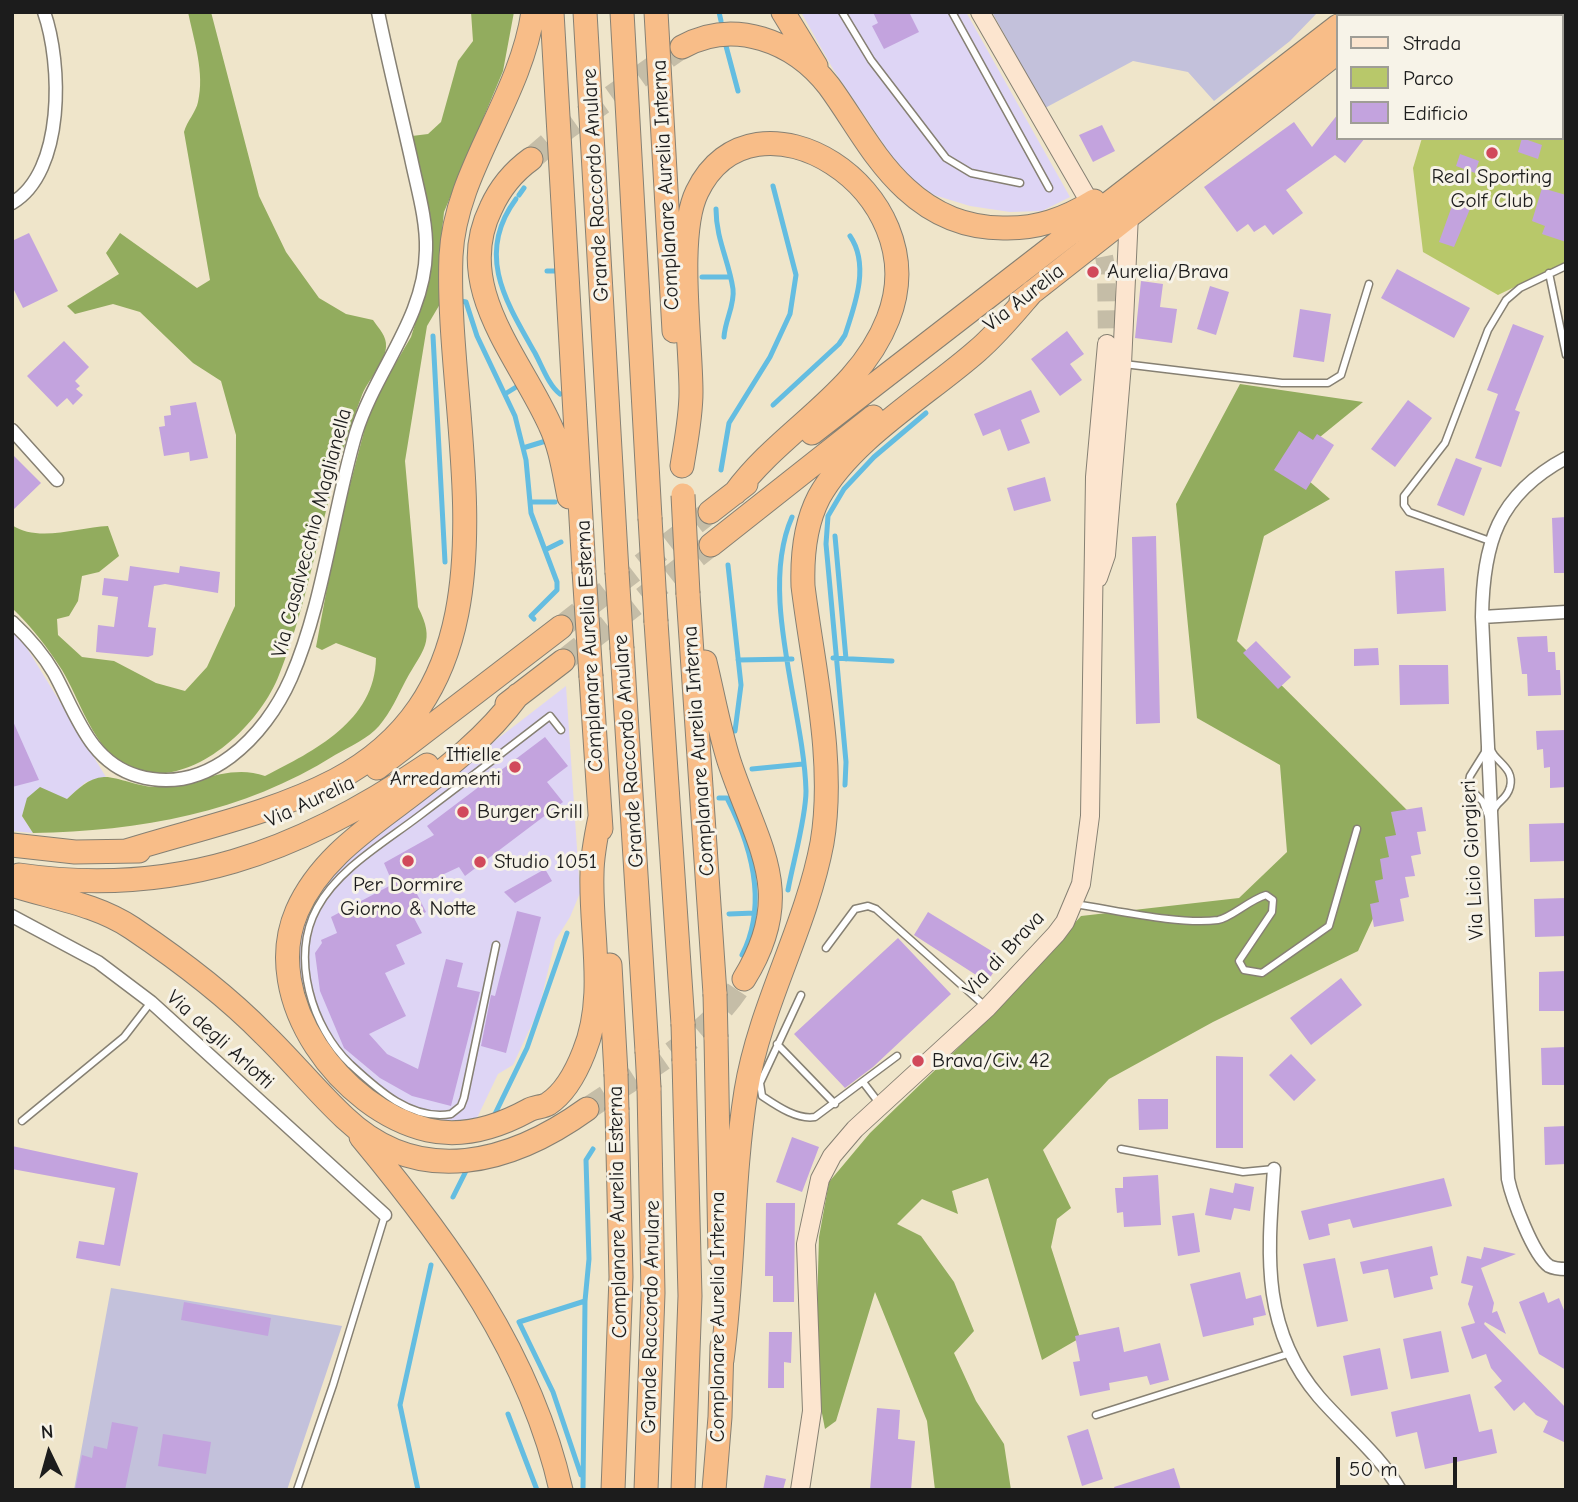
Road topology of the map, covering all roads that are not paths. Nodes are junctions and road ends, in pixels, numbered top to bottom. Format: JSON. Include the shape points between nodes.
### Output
{"nodes":[{"id":1,"x":44,"y":12,"type":"edge"},
{"id":2,"x":378,"y":12,"type":"edge"},
{"id":3,"x":533,"y":12,"type":"edge"},
{"id":4,"x":552,"y":12,"type":"edge"},
{"id":5,"x":586,"y":12,"type":"edge"},
{"id":6,"x":622,"y":12,"type":"edge"},
{"id":7,"x":656,"y":12,"type":"edge"},
{"id":8,"x":783,"y":12,"type":"edge"},
{"id":9,"x":842,"y":12,"type":"edge"},
{"id":10,"x":952,"y":12,"type":"edge"},
{"id":11,"x":981,"y":12,"type":"edge"},
{"id":12,"x":1336,"y":28,"type":"edge"},
{"id":13,"x":693,"y":42,"type":"tunnel mouth"},
{"id":14,"x":1336,"y":54,"type":"edge"},
{"id":15,"x":827,"y":84,"type":"junction"},
{"id":16,"x":1225,"y":115,"type":"junction"},
{"id":17,"x":530,"y":159,"type":"tunnel mouth"},
{"id":18,"x":1020,"y":183,"type":"dead end"},
{"id":19,"x":1049,"y":188,"type":"dead end"},
{"id":20,"x":1085,"y":194,"type":"dead end"},
{"id":21,"x":12,"y":203,"type":"edge"},
{"id":22,"x":1129,"y":214,"type":"junction"},
{"id":23,"x":1566,"y":266,"type":"edge"},
{"id":24,"x":1549,"y":273,"type":"junction"},
{"id":25,"x":1370,"y":284,"type":"dead end"},
{"id":26,"x":1031,"y":292,"type":"junction"},
{"id":27,"x":1107,"y":344,"type":"tunnel mouth"},
{"id":28,"x":1566,"y":355,"type":"edge"},
{"id":29,"x":1122,"y":364,"type":"junction"},
{"id":30,"x":12,"y":430,"type":"edge"},
{"id":31,"x":1566,"y":458,"type":"edge"},
{"id":32,"x":682,"y":466,"type":"junction"},
{"id":33,"x":57,"y":480,"type":"dead end"},
{"id":34,"x":735,"y":493,"type":"junction"},
{"id":35,"x":710,"y":512,"type":"tunnel mouth"},
{"id":36,"x":1490,"y":541,"type":"junction"},
{"id":37,"x":711,"y":545,"type":"tunnel mouth"},
{"id":38,"x":584,"y":561,"type":"junction"},
{"id":39,"x":1092,"y":595,"type":"junction"},
{"id":40,"x":1566,"y":612,"type":"edge"},
{"id":41,"x":1482,"y":617,"type":"junction"},
{"id":42,"x":690,"y":621,"type":"junction"},
{"id":43,"x":12,"y":622,"type":"edge"},
{"id":44,"x":561,"y":627,"type":"tunnel mouth"},
{"id":45,"x":563,"y":661,"type":"tunnel mouth"},
{"id":46,"x":518,"y":695,"type":"junction"},
{"id":47,"x":1487,"y":728,"type":"junction"},
{"id":48,"x":561,"y":730,"type":"dead end"},
{"id":49,"x":600,"y":817,"type":"junction"},
{"id":50,"x":1491,"y":824,"type":"junction"},
{"id":51,"x":1357,"y":829,"type":"dead end"},
{"id":52,"x":12,"y":845,"type":"edge"},
{"id":53,"x":126,"y":851,"type":"junction"},
{"id":54,"x":12,"y":874,"type":"edge"},
{"id":55,"x":12,"y":886,"type":"edge"},
{"id":56,"x":1073,"y":904,"type":"junction"},
{"id":57,"x":12,"y":916,"type":"edge"},
{"id":58,"x":496,"y":945,"type":"dead end"},
{"id":59,"x":826,"y":948,"type":"dead end"},
{"id":60,"x":744,"y":979,"type":"tunnel mouth"},
{"id":61,"x":802,"y":995,"type":"dead end"},
{"id":62,"x":151,"y":1002,"type":"junction"},
{"id":63,"x":987,"y":1008,"type":"junction"},
{"id":64,"x":777,"y":1044,"type":"junction"},
{"id":65,"x":897,"y":1056,"type":"dead end"},
{"id":66,"x":863,"y":1082,"type":"junction"},
{"id":67,"x":835,"y":1104,"type":"junction"},
{"id":68,"x":881,"y":1106,"type":"junction"},
{"id":69,"x":587,"y":1109,"type":"tunnel mouth"},
{"id":70,"x":345,"y":1119,"type":"junction"},
{"id":71,"x":22,"y":1121,"type":"dead end"},
{"id":72,"x":1121,"y":1149,"type":"dead end"},
{"id":73,"x":1274,"y":1169,"type":"joint"},
{"id":74,"x":385,"y":1216,"type":"joint"},
{"id":75,"x":1566,"y":1269,"type":"edge"},
{"id":76,"x":1291,"y":1353,"type":"junction"},
{"id":77,"x":722,"y":1360,"type":"junction"},
{"id":78,"x":1096,"y":1415,"type":"dead end"},
{"id":79,"x":297,"y":1490,"type":"edge"},
{"id":80,"x":561,"y":1490,"type":"edge"},
{"id":81,"x":613,"y":1490,"type":"edge"},
{"id":82,"x":646,"y":1490,"type":"edge"},
{"id":83,"x":683,"y":1490,"type":"edge"},
{"id":84,"x":714,"y":1490,"type":"edge"},
{"id":85,"x":800,"y":1490,"type":"edge"},
{"id":86,"x":1400,"y":1490,"type":"edge"}],
"edges":[{"from":1,"to":21,"type":"street","via":[[55,83],[51,140],[40,174]]},
{"from":2,"to":43,"type":"street","name":"Via Casalvecchio Maglianella","via":[[418,194],[426,247],[424,272],[414,314],[372,392],[357,432],[306,634],[283,694],[254,734],[215,768],[179,779],[137,776],[95,749],[48,664]]},
{"from":3,"to":53,"type":"highway","via":[[521,66],[475,168],[453,237],[464,577],[457,621],[436,678],[393,737],[336,779],[269,808]]},
{"from":4,"to":38,"type":"highway","name":"Complanare Aurelia Esterna"},
{"from":5,"to":82,"type":"highway","name":"Grande Raccordo Anulare","bridge":true,"via":[[649,1088],[653,1293]]},
{"from":6,"to":83,"type":"highway","name":"Grande Raccordo Anulare","bridge":true,"via":[[683,1024],[690,1296]]},
{"from":7,"to":32,"type":"highway","name":"Complanare Aurelia Interna"},
{"from":8,"to":15,"type":"highway"},
{"from":9,"to":18,"type":"lane","via":[[871,60],[946,158],[971,173]]},
{"from":10,"to":19,"type":"lane"},
{"from":11,"to":20,"type":"street"},
{"from":12,"to":16,"type":"highway","name":"Via Aurelia"},
{"from":13,"to":15,"type":"highway","via":[[729,33],[755,36],[795,55]]},
{"from":14,"to":22,"type":"highway","name":"Via Aurelia"},
{"from":15,"to":16,"type":"highway","via":[[905,188],[962,223],[997,228],[1030,227],[1069,215],[1180,139]]},
{"from":16,"to":34,"type":"highway","name":"Via Aurelia"},
{"from":17,"to":38,"type":"highway","via":[[505,182],[489,211],[481,237],[479,274],[492,317],[555,435]]},
{"from":22,"to":26,"type":"highway","name":"Via Aurelia"},
{"from":22,"to":29,"type":"street"},
{"from":23,"to":24,"type":"lane"},
{"from":24,"to":28,"type":"lane"},
{"from":24,"to":36,"type":"lane","via":[[1511,294],[1495,316],[1451,430],[1403,501],[1414,514]]},
{"from":25,"to":29,"type":"lane","via":[[1341,375],[1328,383],[1282,383]]},
{"from":26,"to":37,"type":"highway","name":"Via Aurelia"},
{"from":26,"to":77,"type":"highway","via":[[982,346],[852,455],[825,487],[811,514],[803,586],[827,805],[812,885],[773,992],[746,1090],[732,1289]]},
{"from":27,"to":39,"type":"street","name":"Via di Brava","via":[[1095,477]]},
{"from":29,"to":39,"type":"street","via":[[1105,555]]},
{"from":30,"to":33,"type":"street"},
{"from":31,"to":36,"type":"street","name":"Via Licio Giorgieri","via":[[1518,495]]},
{"from":32,"to":34,"type":"highway","via":[[691,404],[686,237],[694,197],[713,167],[748,146],[780,144],[813,153],[857,183],[888,225],[897,264],[893,304],[883,331],[853,376],[763,459]]},
{"from":32,"to":42,"type":"highway","name":"Complanare Aurelia Interna","bridge":true},
{"from":34,"to":35,"type":"highway","name":"Via Aurelia"},
{"from":36,"to":41,"type":"street","name":"Via Licio Giorgieri"},
{"from":38,"to":49,"type":"highway","name":"Complanare Aurelia Esterna","bridge":true},
{"from":39,"to":56,"type":"street","name":"Via di Brava","via":[[1090,816],[1081,884]]},
{"from":40,"to":41,"type":"street"},
{"from":41,"to":47,"type":"street","name":"Via Licio Giorgieri"},
{"from":42,"to":60,"type":"highway","via":[[703,654],[729,762],[771,888],[767,935]]},
{"from":42,"to":77,"type":"highway","name":"Complanare Aurelia Interna","bridge":true,"via":[[715,994]]},
{"from":44,"to":53,"type":"highway","name":"Via Aurelia","via":[[415,741],[345,789],[290,815],[220,839]]},
{"from":45,"to":46,"type":"highway","name":"Via Aurelia"},
{"from":46,"to":49,"type":"highway","via":[[477,743],[329,862],[303,897],[289,939],[287,970],[295,1004],[315,1041],[359,1094],[387,1115],[430,1131],[450,1133],[498,1125],[548,1105],[558,1094],[590,1035],[596,988],[592,875]]},
{"from":46,"to":54,"type":"highway","name":"Via Aurelia","via":[[385,794],[336,822],[270,850],[209,868],[131,880],[71,881]]},
{"from":47,"to":50,"type":"street","name":"Via Licio Giorgieri"},
{"from":47,"to":50,"type":"lane","via":[[1485,751],[1468,782],[1470,792],[1483,802]]},
{"from":47,"to":50,"type":"lane","via":[[1492,751],[1510,778],[1506,795],[1493,807]]},
{"from":48,"to":58,"type":"lane","via":[[550,716],[332,887],[317,908],[306,942],[306,968],[315,1008],[344,1058],[371,1084],[416,1111],[451,1114],[464,1098]]},
{"from":49,"to":81,"type":"highway","name":"Complanare Aurelia Esterna","bridge":true,"via":[[616,1073],[621,1277]]},
{"from":50,"to":75,"type":"street","name":"Via Licio Giorgieri","via":[[1508,1179],[1543,1260]]},
{"from":51,"to":56,"type":"lane","via":[[1329,926],[1262,973],[1244,970],[1239,961],[1272,912],[1273,900],[1266,895],[1220,920],[1169,918]]},
{"from":52,"to":53,"type":"highway","name":"Via Aurelia","via":[[75,852]]},
{"from":55,"to":70,"type":"highway","via":[[95,909],[131,928],[262,1031]]},
{"from":56,"to":63,"type":"street","name":"Via di Brava","via":[[1056,934]]},
{"from":57,"to":62,"type":"street","name":"Via degli Arlotti","via":[[99,962]]},
{"from":59,"to":63,"type":"lane","via":[[855,909],[868,906]]},
{"from":61,"to":64,"type":"lane"},
{"from":62,"to":71,"type":"lane","via":[[124,1037]]},
{"from":62,"to":74,"type":"street","name":"Via degli Arlotti"},
{"from":63,"to":68,"type":"street","name":"Via di Brava"},
{"from":64,"to":67,"type":"lane"},
{"from":64,"to":67,"type":"lane","via":[[760,1083],[762,1096],[806,1119]]},
{"from":65,"to":66,"type":"lane"},
{"from":66,"to":67,"type":"lane"},
{"from":66,"to":68,"type":"lane"},
{"from":68,"to":85,"type":"street","name":"Via di Brava","via":[[832,1156],[820,1178],[808,1222],[812,1411]]},
{"from":69,"to":70,"type":"highway","via":[[518,1150],[483,1160],[450,1162],[387,1146]]},
{"from":70,"to":80,"type":"highway","via":[[434,1228],[497,1324],[534,1403]]},
{"from":72,"to":73,"type":"lane","via":[[1243,1172]]},
{"from":73,"to":76,"type":"street","via":[[1270,1287]]},
{"from":74,"to":79,"type":"lane"},
{"from":76,"to":78,"type":"lane"},
{"from":76,"to":86,"type":"street","via":[[1318,1396]]},
{"from":77,"to":84,"type":"highway","name":"Complanare Aurelia Interna"}]}
